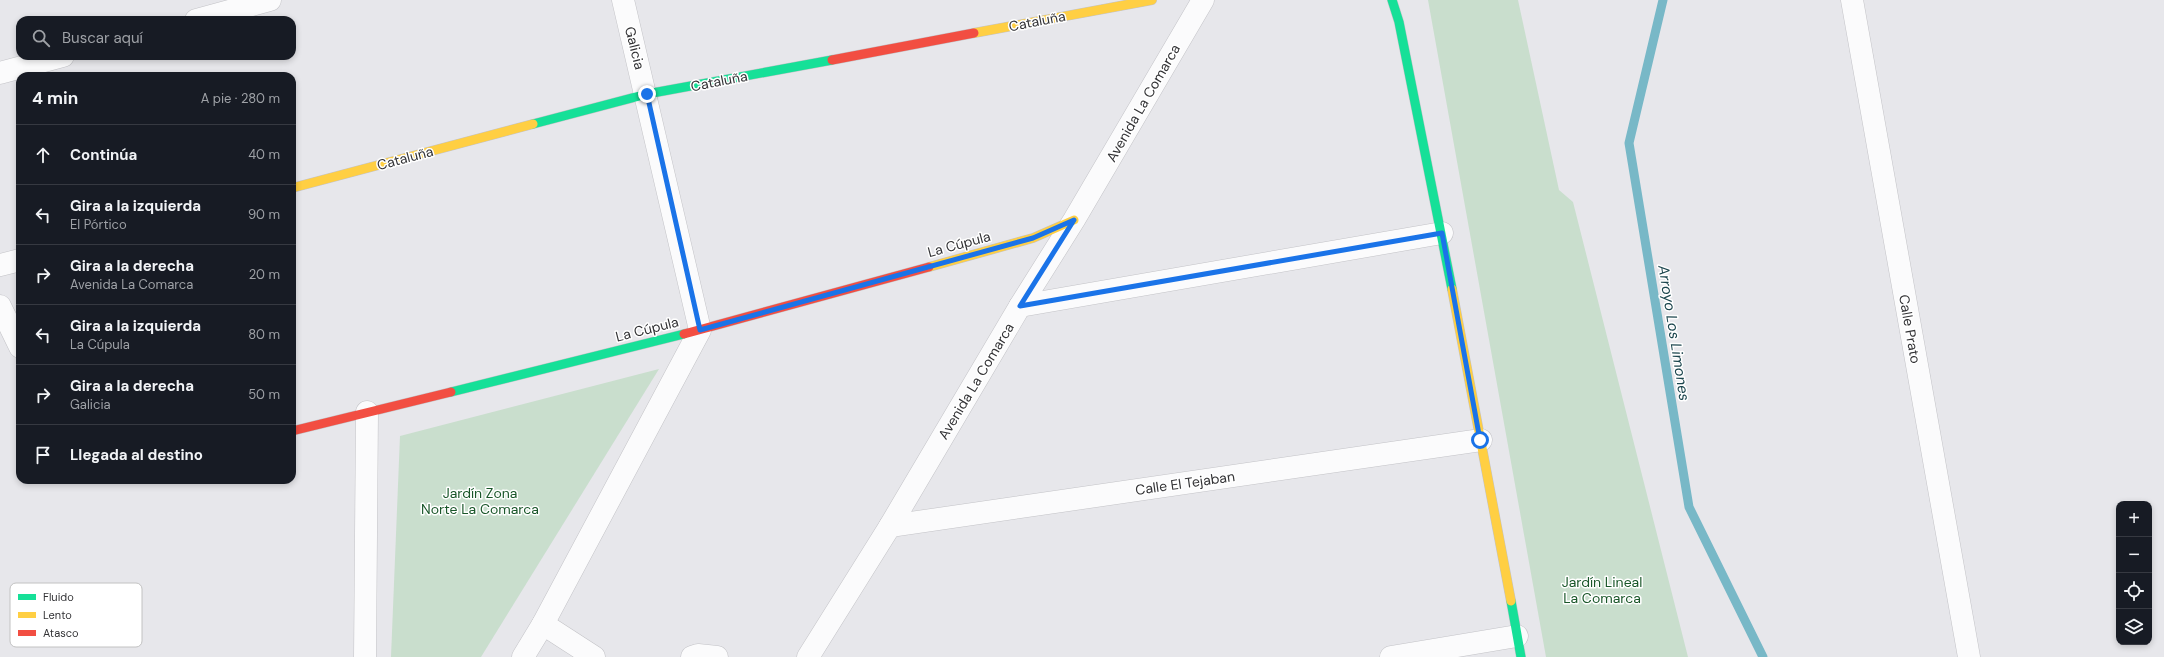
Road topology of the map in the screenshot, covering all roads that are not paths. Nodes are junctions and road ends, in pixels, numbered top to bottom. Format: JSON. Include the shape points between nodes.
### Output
{"nodes":[{"id":1,"x":270,"y":0,"type":"edge"},
{"id":2,"x":623,"y":0,"type":"edge"},
{"id":3,"x":1152,"y":0,"type":"edge"},
{"id":4,"x":1203,"y":0,"type":"edge"},
{"id":5,"x":1392,"y":0,"type":"edge"},
{"id":6,"x":1852,"y":0,"type":"edge"},
{"id":7,"x":211,"y":16,"type":"edge"},
{"id":8,"x":48,"y":60,"type":"edge"},
{"id":9,"x":0,"y":73,"type":"edge"},
{"id":10,"x":647,"y":94,"type":"junction"},
{"id":11,"x":296,"y":187,"type":"edge"},
{"id":12,"x":1074,"y":220,"type":"junction"},
{"id":13,"x":1442,"y":233,"type":"junction"},
{"id":14,"x":16,"y":261,"type":"edge"},
{"id":15,"x":0,"y":265,"type":"edge"},
{"id":16,"x":0,"y":306,"type":"edge"},
{"id":17,"x":1020,"y":306,"type":"junction"},
{"id":18,"x":700,"y":330,"type":"junction"},
{"id":19,"x":16,"y":339,"type":"edge"},
{"id":20,"x":367,"y":412,"type":"junction"},
{"id":21,"x":296,"y":430,"type":"edge"},
{"id":22,"x":1480,"y":440,"type":"junction"},
{"id":23,"x":890,"y":526,"type":"junction"},
{"id":24,"x":543,"y":624,"type":"junction"},
{"id":25,"x":1517,"y":636,"type":"junction"},
{"id":26,"x":365,"y":657,"type":"edge"},
{"id":27,"x":523,"y":657,"type":"edge"},
{"id":28,"x":594,"y":657,"type":"edge"},
{"id":29,"x":692,"y":657,"type":"edge"},
{"id":30,"x":717,"y":657,"type":"edge"},
{"id":31,"x":808,"y":657,"type":"edge"},
{"id":32,"x":1391,"y":657,"type":"edge"},
{"id":33,"x":1521,"y":657,"type":"edge"},
{"id":34,"x":1969,"y":657,"type":"edge"}],
"edges":[{"from":1,"to":7,"type":"street"},
{"from":2,"to":10,"type":"street","name":"Galicia"},
{"from":3,"to":10,"type":"street","name":"Cataluña"},
{"from":4,"to":12,"type":"street","name":"Avenida La Comarca"},
{"from":5,"to":13,"type":"street","via":[[1399,22]]},
{"from":6,"to":34,"type":"street","name":"Calle Prato"},
{"from":8,"to":9,"type":"street"},
{"from":10,"to":11,"type":"street","name":"Cataluña"},
{"from":10,"to":18,"type":"street","name":"Galicia"},
{"from":12,"to":17,"type":"street","name":"Avenida La Comarca"},
{"from":12,"to":18,"type":"street","name":"La Cúpula","via":[[1033,238]]},
{"from":13,"to":17,"type":"street"},
{"from":13,"to":22,"type":"street"},
{"from":14,"to":15,"type":"street"},
{"from":16,"to":19,"type":"street"},
{"from":17,"to":23,"type":"street","name":"Avenida La Comarca"},
{"from":18,"to":20,"type":"street","name":"La Cúpula"},
{"from":18,"to":24,"type":"street"},
{"from":20,"to":21,"type":"street","name":"La Cúpula"},
{"from":20,"to":26,"type":"street"},
{"from":22,"to":23,"type":"street","name":"Calle El Tejaban"},
{"from":22,"to":25,"type":"street"},
{"from":23,"to":31,"type":"street","name":"Avenida La Comarca"},
{"from":24,"to":27,"type":"street"},
{"from":24,"to":28,"type":"street"},
{"from":25,"to":32,"type":"street"},
{"from":25,"to":33,"type":"street"},
{"from":29,"to":30,"type":"street"}]}
